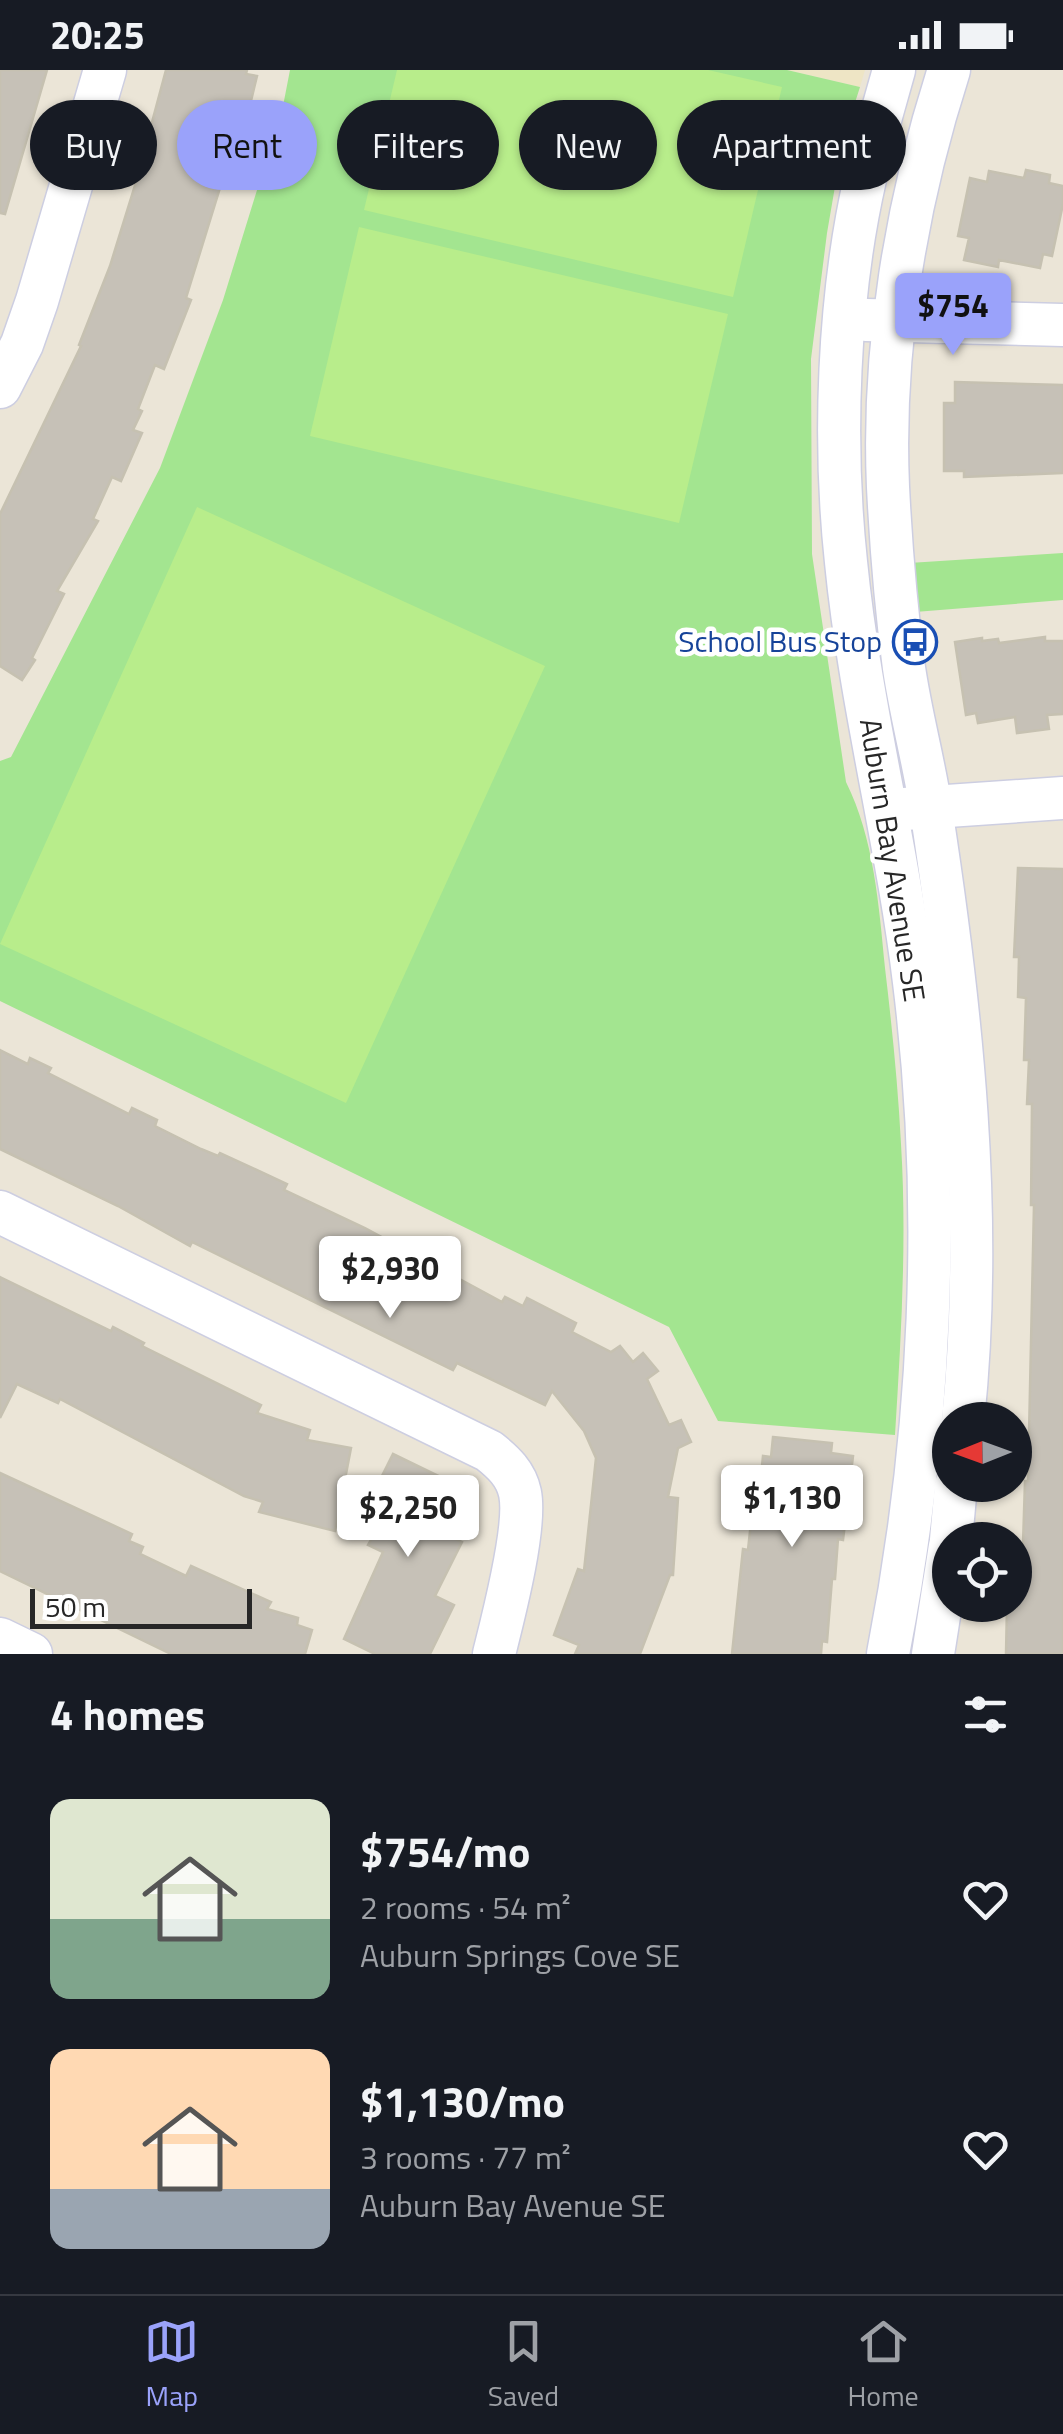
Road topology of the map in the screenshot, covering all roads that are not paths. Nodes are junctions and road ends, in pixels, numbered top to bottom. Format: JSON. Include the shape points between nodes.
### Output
{"nodes":[{"id":1,"x":105,"y":70,"type":"edge"},
{"id":2,"x":894,"y":70,"type":"edge"},
{"id":3,"x":949,"y":70,"type":"edge"},
{"id":4,"x":846,"y":320,"type":"junction"},
{"id":5,"x":895,"y":320,"type":"junction"},
{"id":6,"x":1063,"y":324,"type":"edge"},
{"id":7,"x":0,"y":387,"type":"edge"},
{"id":8,"x":1063,"y":798,"type":"edge"},
{"id":9,"x":931,"y":806,"type":"junction"},
{"id":10,"x":888,"y":811,"type":"junction"},
{"id":11,"x":0,"y":1212,"type":"edge"},
{"id":12,"x":964,"y":1402,"type":"edge"},
{"id":13,"x":938,"y":1622,"type":"edge"},
{"id":14,"x":0,"y":1639,"type":"edge"},
{"id":15,"x":31,"y":1654,"type":"edge"},
{"id":16,"x":494,"y":1654,"type":"edge"},
{"id":17,"x":888,"y":1654,"type":"edge"},
{"id":18,"x":933,"y":1654,"type":"edge"}],
"edges":[{"from":1,"to":7,"type":"street","via":[[37,301]]},
{"from":2,"to":4,"type":"street","name":"Auburn Bay Avenue SE","via":[[864,180]]},
{"from":3,"to":5,"type":"street","name":"Auburn Bay Avenue SE","via":[[909,215]]},
{"from":4,"to":5,"type":"street"},
{"from":4,"to":10,"type":"street","name":"Auburn Bay Avenue SE","via":[[839,436],[846,562]]},
{"from":5,"to":6,"type":"street"},
{"from":5,"to":9,"type":"street","name":"Auburn Bay Avenue SE","via":[[888,422],[892,546],[904,670]]},
{"from":8,"to":9,"type":"street"},
{"from":9,"to":10,"type":"street"},
{"from":9,"to":12,"type":"street","name":"Auburn Bay Avenue SE","via":[[960,1030],[971,1241]]},
{"from":10,"to":17,"type":"street","name":"Auburn Bay Avenue SE","via":[[914,984],[929,1255],[913,1508]]},
{"from":11,"to":16,"type":"street","via":[[500,1459],[514,1475],[522,1508]]},
{"from":13,"to":18,"type":"street"},
{"from":14,"to":15,"type":"street"}]}
